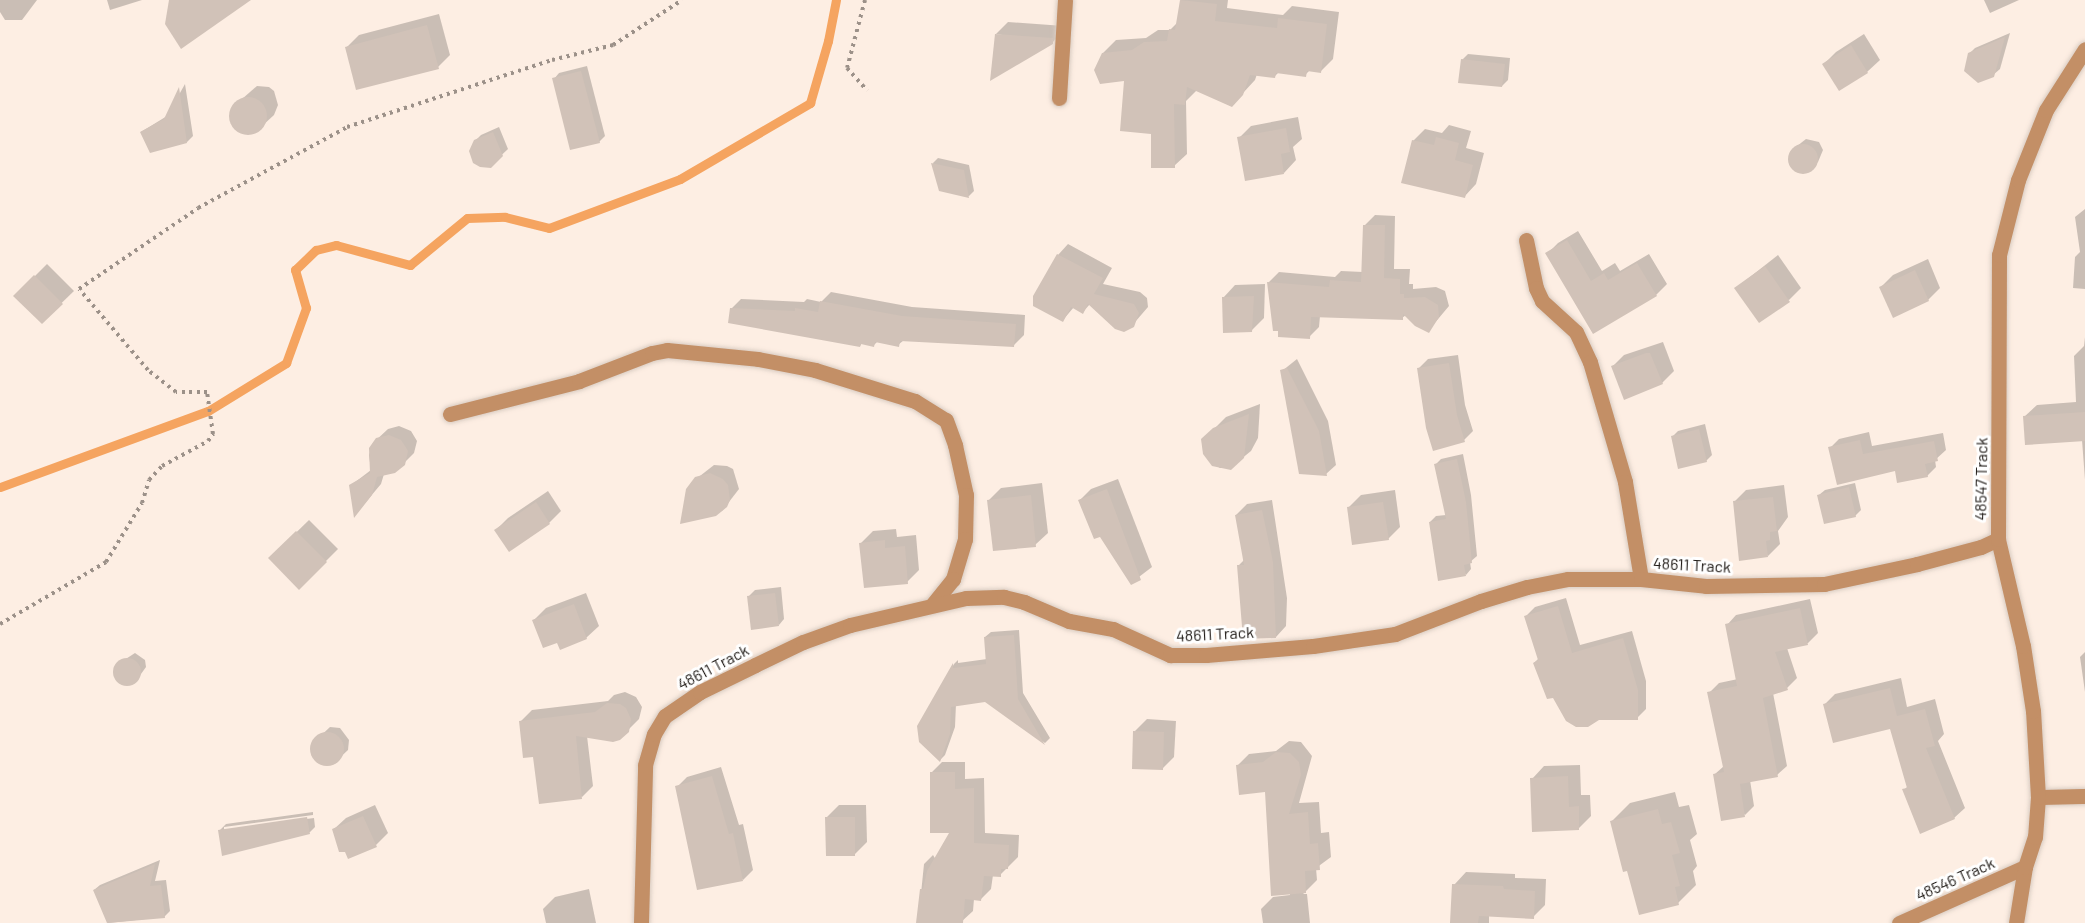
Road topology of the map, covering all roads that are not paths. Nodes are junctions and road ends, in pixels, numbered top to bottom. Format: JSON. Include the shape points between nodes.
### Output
{"nodes":[{"id":1,"x":1065,"y":0,"type":"edge"},
{"id":2,"x":2085,"y":49,"type":"edge"},
{"id":3,"x":1059,"y":98,"type":"dead end"},
{"id":4,"x":1526,"y":240,"type":"dead end"},
{"id":5,"x":450,"y":414,"type":"dead end"},
{"id":6,"x":1998,"y":539,"type":"junction"},
{"id":7,"x":1641,"y":579,"type":"junction"},
{"id":8,"x":933,"y":604,"type":"junction"},
{"id":9,"x":2085,"y":796,"type":"edge"},
{"id":10,"x":2038,"y":797,"type":"junction"},
{"id":11,"x":2025,"y":867,"type":"junction"},
{"id":12,"x":641,"y":923,"type":"edge"},
{"id":13,"x":1899,"y":923,"type":"edge"},
{"id":14,"x":2016,"y":923,"type":"edge"}],
"edges":[{"from":1,"to":3,"type":"street"},
{"from":2,"to":6,"type":"street","name":"48547 Track","via":[[2042,120],[2018,180],[1999,255]]},
{"from":4,"to":7,"type":"street","via":[[1542,301],[1576,332],[1590,362],[1625,482]]},
{"from":5,"to":8,"type":"street","via":[[579,381],[667,350],[758,359],[815,370],[915,401],[946,420],[966,495],[965,539],[953,579]]},
{"from":6,"to":7,"type":"street","name":"48611 Track","via":[[1928,561],[1824,584],[1706,586]]},
{"from":6,"to":10,"type":"street","name":"48547 Track","via":[[2023,646]]},
{"from":7,"to":8,"type":"street","name":"48611 Track","via":[[1568,579],[1527,587],[1395,634],[1313,646],[1183,656],[1170,655],[1113,628],[1069,621],[1004,597]]},
{"from":8,"to":12,"type":"street","name":"48611 Track","via":[[850,625],[803,642],[700,692],[665,716],[654,734],[645,765]]},
{"from":9,"to":10,"type":"street"},
{"from":10,"to":11,"type":"street","name":"48547 Track","via":[[2035,837]]},
{"from":11,"to":13,"type":"street","name":"48546 Track"},
{"from":11,"to":14,"type":"street","name":"48547 Track"}]}
